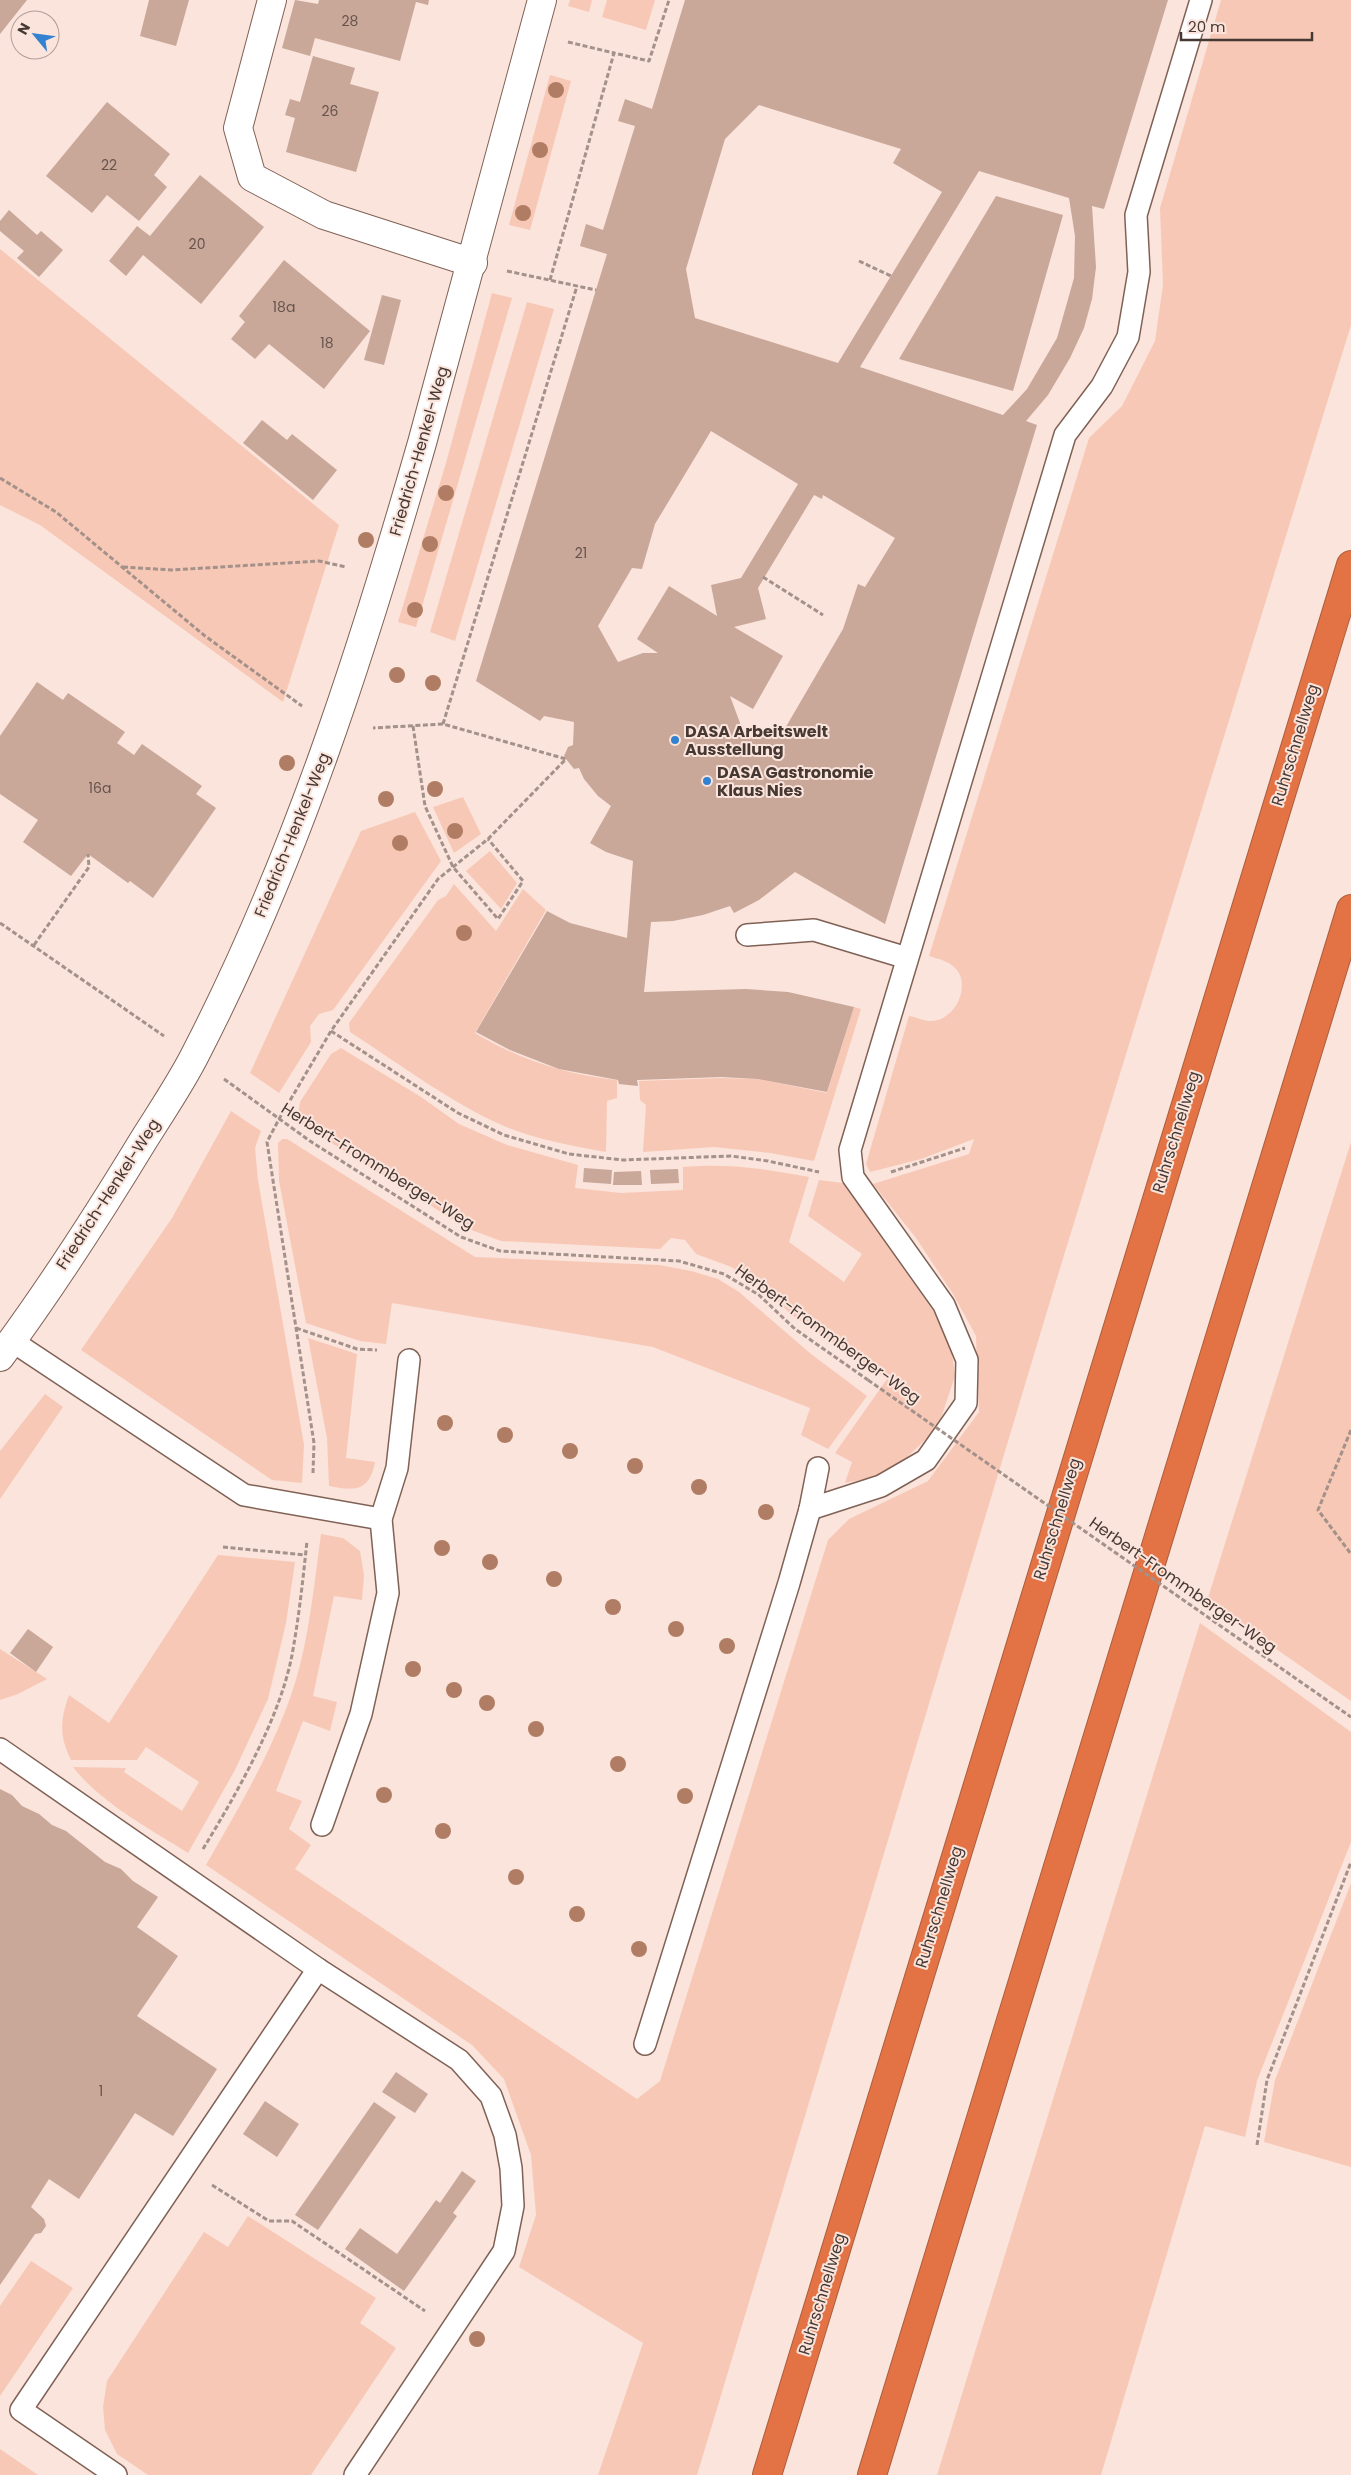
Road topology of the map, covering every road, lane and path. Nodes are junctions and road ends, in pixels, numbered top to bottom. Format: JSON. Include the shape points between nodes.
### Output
{"nodes":[{"id":1,"x":272,"y":0,"type":"edge"},
{"id":2,"x":542,"y":0,"type":"edge"},
{"id":3,"x":668,"y":0,"type":"edge"},
{"id":4,"x":1201,"y":0,"type":"edge"},
{"id":5,"x":534,"y":33,"type":"junction"},
{"id":6,"x":614,"y":53,"type":"junction"},
{"id":7,"x":859,"y":261,"type":"dead end"},
{"id":8,"x":473,"y":263,"type":"junction"},
{"id":9,"x":892,"y":276,"type":"dead end"},
{"id":10,"x":550,"y":280,"type":"junction"},
{"id":11,"x":577,"y":286,"type":"junction"},
{"id":12,"x":596,"y":290,"type":"dead end"},
{"id":13,"x":0,"y":478,"type":"edge"},
{"id":14,"x":1351,"y":564,"type":"edge"},
{"id":15,"x":122,"y":567,"type":"junction"},
{"id":16,"x":384,"y":576,"type":"junction"},
{"id":17,"x":764,"y":577,"type":"dead end"},
{"id":18,"x":823,"y":615,"type":"dead end"},
{"id":19,"x":443,"y":724,"type":"junction"},
{"id":20,"x":413,"y":726,"type":"junction"},
{"id":21,"x":334,"y":730,"type":"junction"},
{"id":22,"x":488,"y":839,"type":"junction"},
{"id":23,"x":88,"y":854,"type":"dead end"},
{"id":24,"x":453,"y":867,"type":"junction"},
{"id":25,"x":1351,"y":909,"type":"edge"},
{"id":26,"x":0,"y":923,"type":"edge"},
{"id":27,"x":747,"y":935,"type":"dead end"},
{"id":28,"x":34,"y":945,"type":"junction"},
{"id":29,"x":907,"y":958,"type":"junction"},
{"id":30,"x":331,"y":1031,"type":"junction"},
{"id":31,"x":194,"y":1058,"type":"junction"},
{"id":32,"x":279,"y":1119,"type":"junction"},
{"id":33,"x":805,"y":1168,"type":"dead end"},
{"id":34,"x":296,"y":1328,"type":"junction"},
{"id":35,"x":6,"y":1349,"type":"edge"},
{"id":36,"x":409,"y":1360,"type":"joint"},
{"id":37,"x":1351,"y":1430,"type":"edge"},
{"id":38,"x":818,"y":1468,"type":"dead end"},
{"id":39,"x":311,"y":1506,"type":"junction"},
{"id":40,"x":810,"y":1509,"type":"junction"},
{"id":41,"x":381,"y":1519,"type":"junction"},
{"id":42,"x":223,"y":1547,"type":"dead end"},
{"id":43,"x":1351,"y":1554,"type":"edge"},
{"id":44,"x":305,"y":1555,"type":"junction"},
{"id":45,"x":1351,"y":1717,"type":"edge"},
{"id":46,"x":0,"y":1749,"type":"edge"},
{"id":47,"x":322,"y":1825,"type":"dead end"},
{"id":48,"x":1351,"y":1862,"type":"edge"},
{"id":49,"x":186,"y":1878,"type":"junction"},
{"id":50,"x":318,"y":1969,"type":"junction"},
{"id":51,"x":645,"y":2044,"type":"dead end"},
{"id":52,"x":1256,"y":2144,"type":"dead end"},
{"id":53,"x":184,"y":2167,"type":"junction"},
{"id":54,"x":432,"y":2315,"type":"dead end"},
{"id":55,"x":116,"y":2475,"type":"edge"},
{"id":56,"x":355,"y":2475,"type":"edge"},
{"id":57,"x":767,"y":2475,"type":"edge"},
{"id":58,"x":872,"y":2475,"type":"edge"}],
"edges":[{"from":1,"to":8,"type":"street","via":[[238,128],[252,177],[324,215]]},
{"from":2,"to":5,"type":"street","name":"Friedrich-Henkel-Weg"},
{"from":3,"to":6,"type":"path","via":[[649,61]]},
{"from":4,"to":29,"type":"lane","via":[[1136,215],[1139,272],[1128,337],[1102,386],[1065,435]]},
{"from":5,"to":6,"type":"path"},
{"from":5,"to":8,"type":"street","name":"Friedrich-Henkel-Weg"},
{"from":6,"to":10,"type":"path"},
{"from":7,"to":9,"type":"path"},
{"from":8,"to":10,"type":"path"},
{"from":8,"to":16,"type":"street","name":"Friedrich-Henkel-Weg"},
{"from":10,"to":11,"type":"path"},
{"from":11,"to":12,"type":"path"},
{"from":11,"to":19,"type":"path"},
{"from":13,"to":15,"type":"path","via":[[56,512]]},
{"from":14,"to":57,"type":"highway","name":"Ruhrschnellweg"},
{"from":15,"to":16,"type":"path","via":[[172,570],[320,562]]},
{"from":15,"to":21,"type":"path","via":[[205,636]]},
{"from":16,"to":21,"type":"street","name":"Friedrich-Henkel-Weg"},
{"from":17,"to":18,"type":"path"},
{"from":19,"to":20,"type":"path"},
{"from":19,"to":22,"type":"path","via":[[566,759]]},
{"from":20,"to":21,"type":"path"},
{"from":20,"to":24,"type":"path","via":[[425,806]]},
{"from":21,"to":31,"type":"street","name":"Friedrich-Henkel-Weg","via":[[255,929]]},
{"from":22,"to":24,"type":"path"},
{"from":22,"to":24,"type":"path","via":[[523,882],[498,919]]},
{"from":23,"to":28,"type":"path","via":[[89,867]]},
{"from":24,"to":30,"type":"path","via":[[438,879]]},
{"from":25,"to":58,"type":"highway"},
{"from":26,"to":28,"type":"path","name":"Herbert-Frommberger-Weg"},
{"from":27,"to":29,"type":"lane","via":[[814,930]]},
{"from":28,"to":31,"type":"path","name":"Herbert-Frommberger-Weg"},
{"from":29,"to":40,"type":"lane","via":[[850,1150],[853,1177],[944,1305],[968,1360],[966,1403],[926,1460],[881,1486]]},
{"from":30,"to":32,"type":"path"},
{"from":30,"to":33,"type":"path","via":[[458,1113],[504,1135],[569,1154],[623,1160],[731,1156]]},
{"from":31,"to":32,"type":"path","name":"Herbert-Frommberger-Weg"},
{"from":31,"to":35,"type":"street","name":"Friedrich-Henkel-Weg","via":[[105,1204]]},
{"from":32,"to":34,"type":"path","via":[[267,1142]]},
{"from":32,"to":45,"type":"path","name":"Herbert-Frommberger-Weg","bridge":true,"via":[[461,1237],[500,1251],[680,1261],[724,1274],[759,1295],[795,1328],[868,1380]]},
{"from":34,"to":36,"type":"path","via":[[357,1349],[390,1351]]},
{"from":34,"to":39,"type":"path","via":[[314,1443]]},
{"from":35,"to":39,"type":"lane","via":[[244,1495]]},
{"from":36,"to":41,"type":"lane","via":[[397,1468]]},
{"from":37,"to":43,"type":"path","via":[[1318,1510]]},
{"from":38,"to":40,"type":"lane"},
{"from":39,"to":41,"type":"lane"},
{"from":39,"to":44,"type":"path"},
{"from":40,"to":51,"type":"lane","via":[[748,1719]]},
{"from":41,"to":47,"type":"lane","via":[[388,1593],[361,1714]]},
{"from":42,"to":44,"type":"path"},
{"from":44,"to":49,"type":"path","via":[[292,1656],[273,1716],[234,1795]]},
{"from":46,"to":49,"type":"lane"},
{"from":48,"to":52,"type":"path","via":[[1266,2080]]},
{"from":49,"to":50,"type":"lane"},
{"from":50,"to":53,"type":"lane"},
{"from":50,"to":56,"type":"lane","via":[[459,2060],[490,2096],[505,2135],[511,2168],[513,2206],[504,2251]]},
{"from":53,"to":54,"type":"path","via":[[269,2221],[292,2221]]},
{"from":53,"to":55,"type":"lane","via":[[21,2410]]}]}
